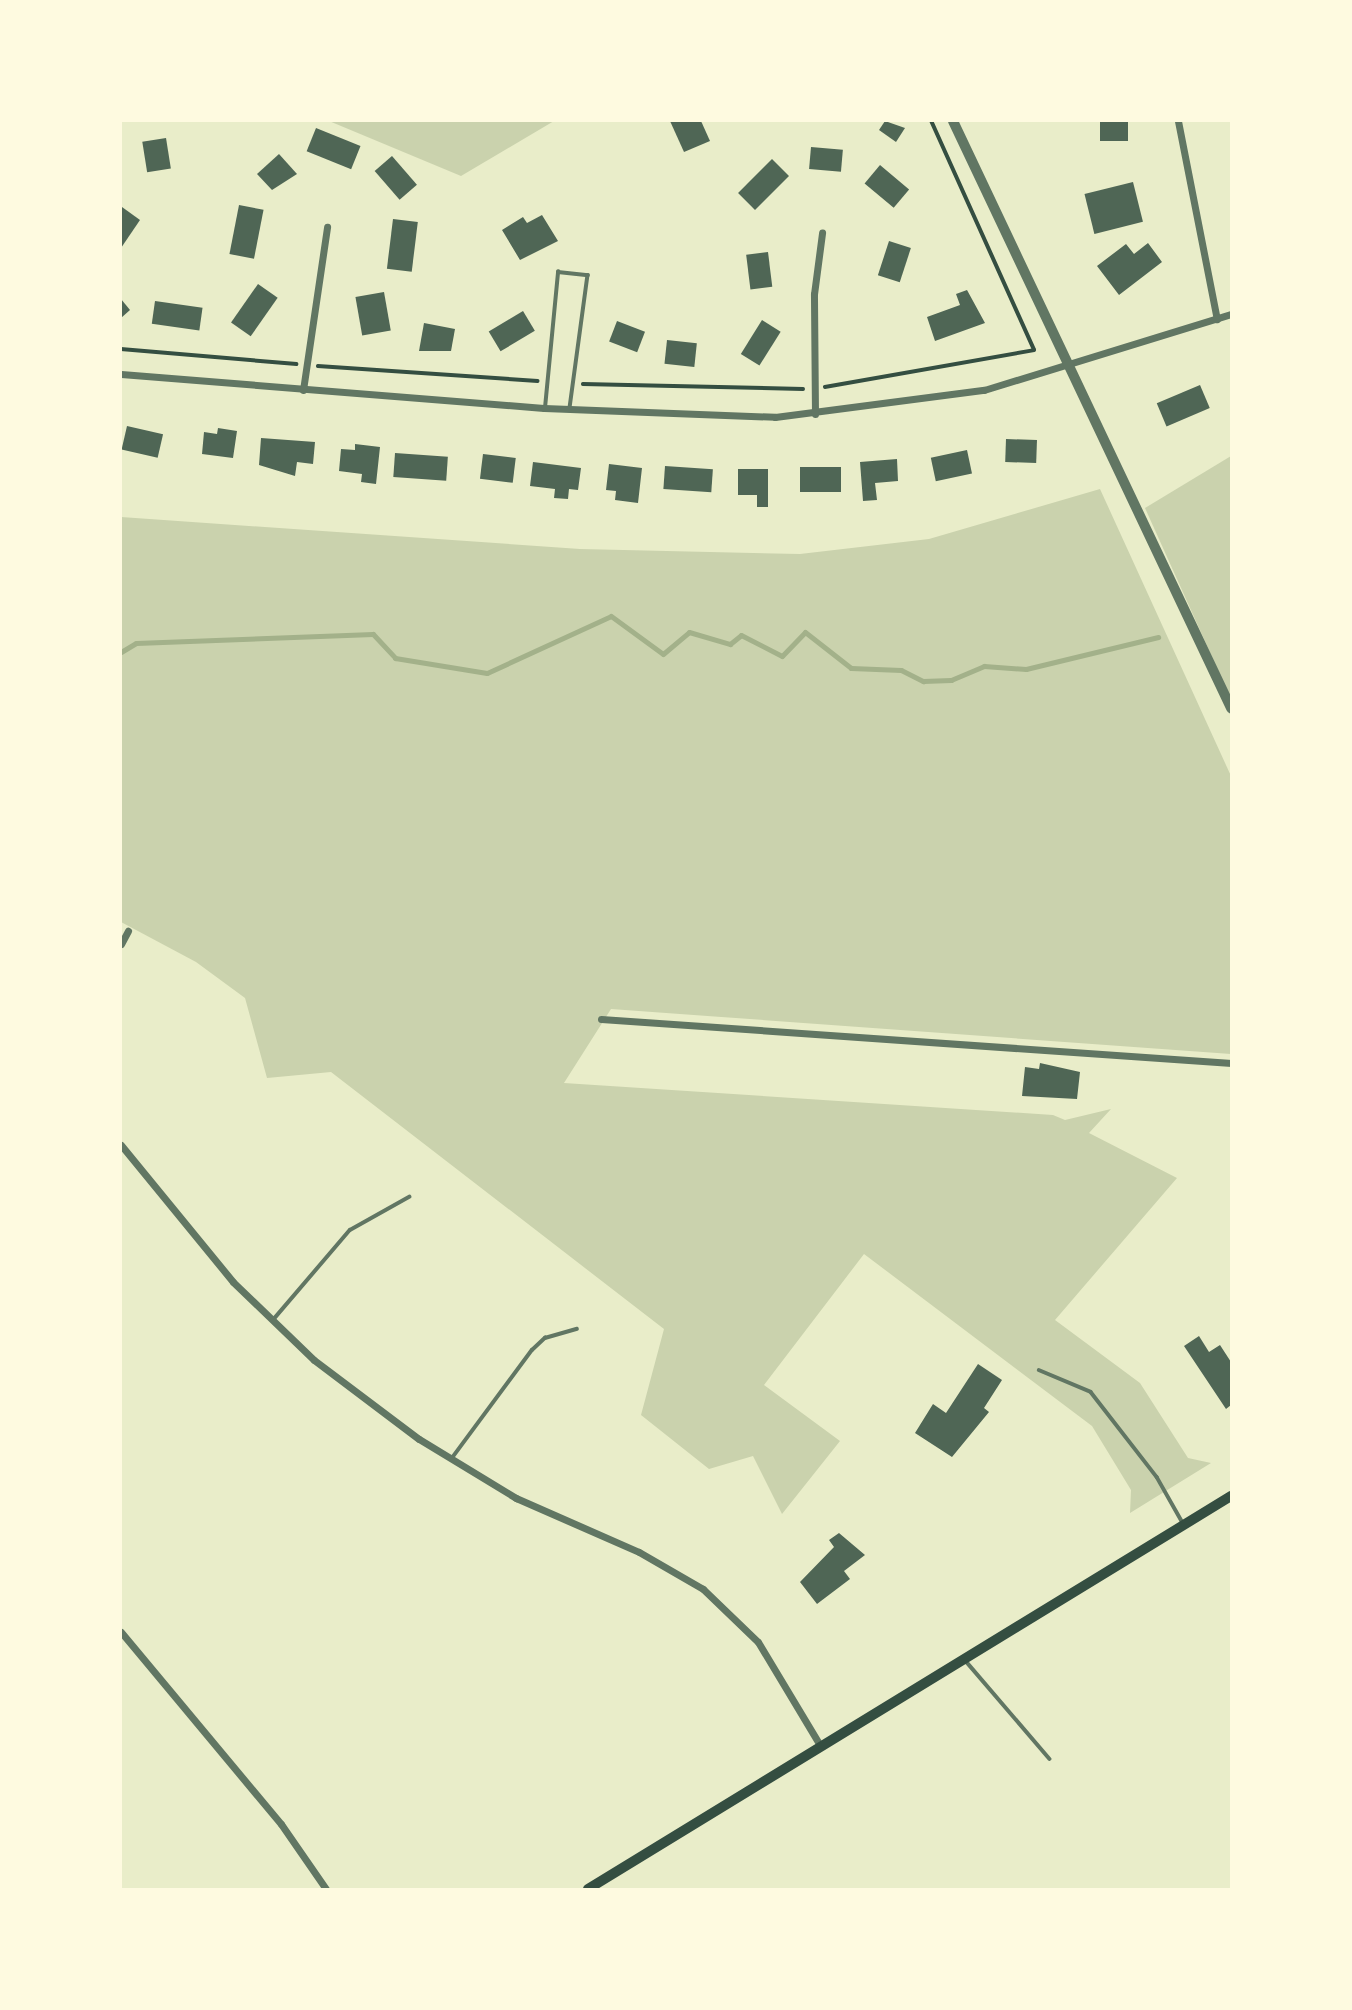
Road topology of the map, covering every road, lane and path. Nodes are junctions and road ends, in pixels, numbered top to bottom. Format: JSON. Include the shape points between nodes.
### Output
{"nodes":[{"id":1,"x":931,"y":121,"type":"edge"},
{"id":2,"x":953,"y":121,"type":"edge"},
{"id":3,"x":1178,"y":121,"type":"edge"},
{"id":4,"x":327,"y":227,"type":"dead end"},
{"id":5,"x":822,"y":233,"type":"dead end"},
{"id":6,"x":1231,"y":314,"type":"edge"},
{"id":7,"x":1217,"y":318,"type":"junction"},
{"id":8,"x":1034,"y":350,"type":"dead end"},
{"id":9,"x":1069,"y":364,"type":"junction"},
{"id":10,"x":121,"y":374,"type":"edge"},
{"id":11,"x":303,"y":390,"type":"junction"},
{"id":12,"x":544,"y":408,"type":"junction"},
{"id":13,"x":569,"y":410,"type":"junction"},
{"id":14,"x":815,"y":414,"type":"junction"},
{"id":15,"x":1231,"y":708,"type":"edge"},
{"id":16,"x":128,"y":931,"type":"dead end"},
{"id":17,"x":121,"y":944,"type":"edge"},
{"id":18,"x":601,"y":1018,"type":"dead end"},
{"id":19,"x":1231,"y":1063,"type":"edge"},
{"id":20,"x":121,"y":1145,"type":"edge"},
{"id":21,"x":409,"y":1197,"type":"dead end"},
{"id":22,"x":272,"y":1320,"type":"junction"},
{"id":23,"x":577,"y":1329,"type":"dead end"},
{"id":24,"x":1039,"y":1370,"type":"dead end"},
{"id":25,"x":452,"y":1458,"type":"junction"},
{"id":26,"x":1231,"y":1496,"type":"edge"},
{"id":27,"x":1184,"y":1524,"type":"junction"},
{"id":28,"x":121,"y":1632,"type":"edge"},
{"id":29,"x":964,"y":1658,"type":"junction"},
{"id":30,"x":820,"y":1745,"type":"junction"},
{"id":31,"x":1050,"y":1759,"type":"dead end"},
{"id":32,"x":326,"y":1889,"type":"edge"},
{"id":33,"x":588,"y":1889,"type":"edge"}],
"edges":[{"from":1,"to":8,"type":"path"},
{"from":2,"to":9,"type":"street"},
{"from":3,"to":7,"type":"street"},
{"from":4,"to":11,"type":"street"},
{"from":5,"to":14,"type":"street","via":[[814,294]]},
{"from":6,"to":7,"type":"street"},
{"from":7,"to":9,"type":"street"},
{"from":9,"to":14,"type":"street","via":[[984,390]]},
{"from":9,"to":15,"type":"street"},
{"from":10,"to":11,"type":"street"},
{"from":11,"to":12,"type":"street"},
{"from":12,"to":13,"type":"street"},
{"from":12,"to":13,"type":"lane","via":[[558,272],[588,275]]},
{"from":13,"to":14,"type":"street","via":[[717,418]]},
{"from":16,"to":17,"type":"street"},
{"from":18,"to":19,"type":"street"},
{"from":20,"to":22,"type":"street","via":[[233,1282]]},
{"from":21,"to":22,"type":"lane","via":[[350,1230]]},
{"from":22,"to":25,"type":"street","via":[[314,1360]]},
{"from":23,"to":25,"type":"lane","via":[[545,1338],[532,1350]]},
{"from":24,"to":27,"type":"lane","via":[[1091,1392],[1157,1476]]},
{"from":25,"to":30,"type":"street","via":[[703,1589],[758,1642]]},
{"from":26,"to":27,"type":"main road"},
{"from":27,"to":29,"type":"main road"},
{"from":28,"to":32,"type":"street","via":[[281,1824]]},
{"from":29,"to":30,"type":"main road"},
{"from":29,"to":31,"type":"lane"},
{"from":30,"to":33,"type":"main road"}]}
